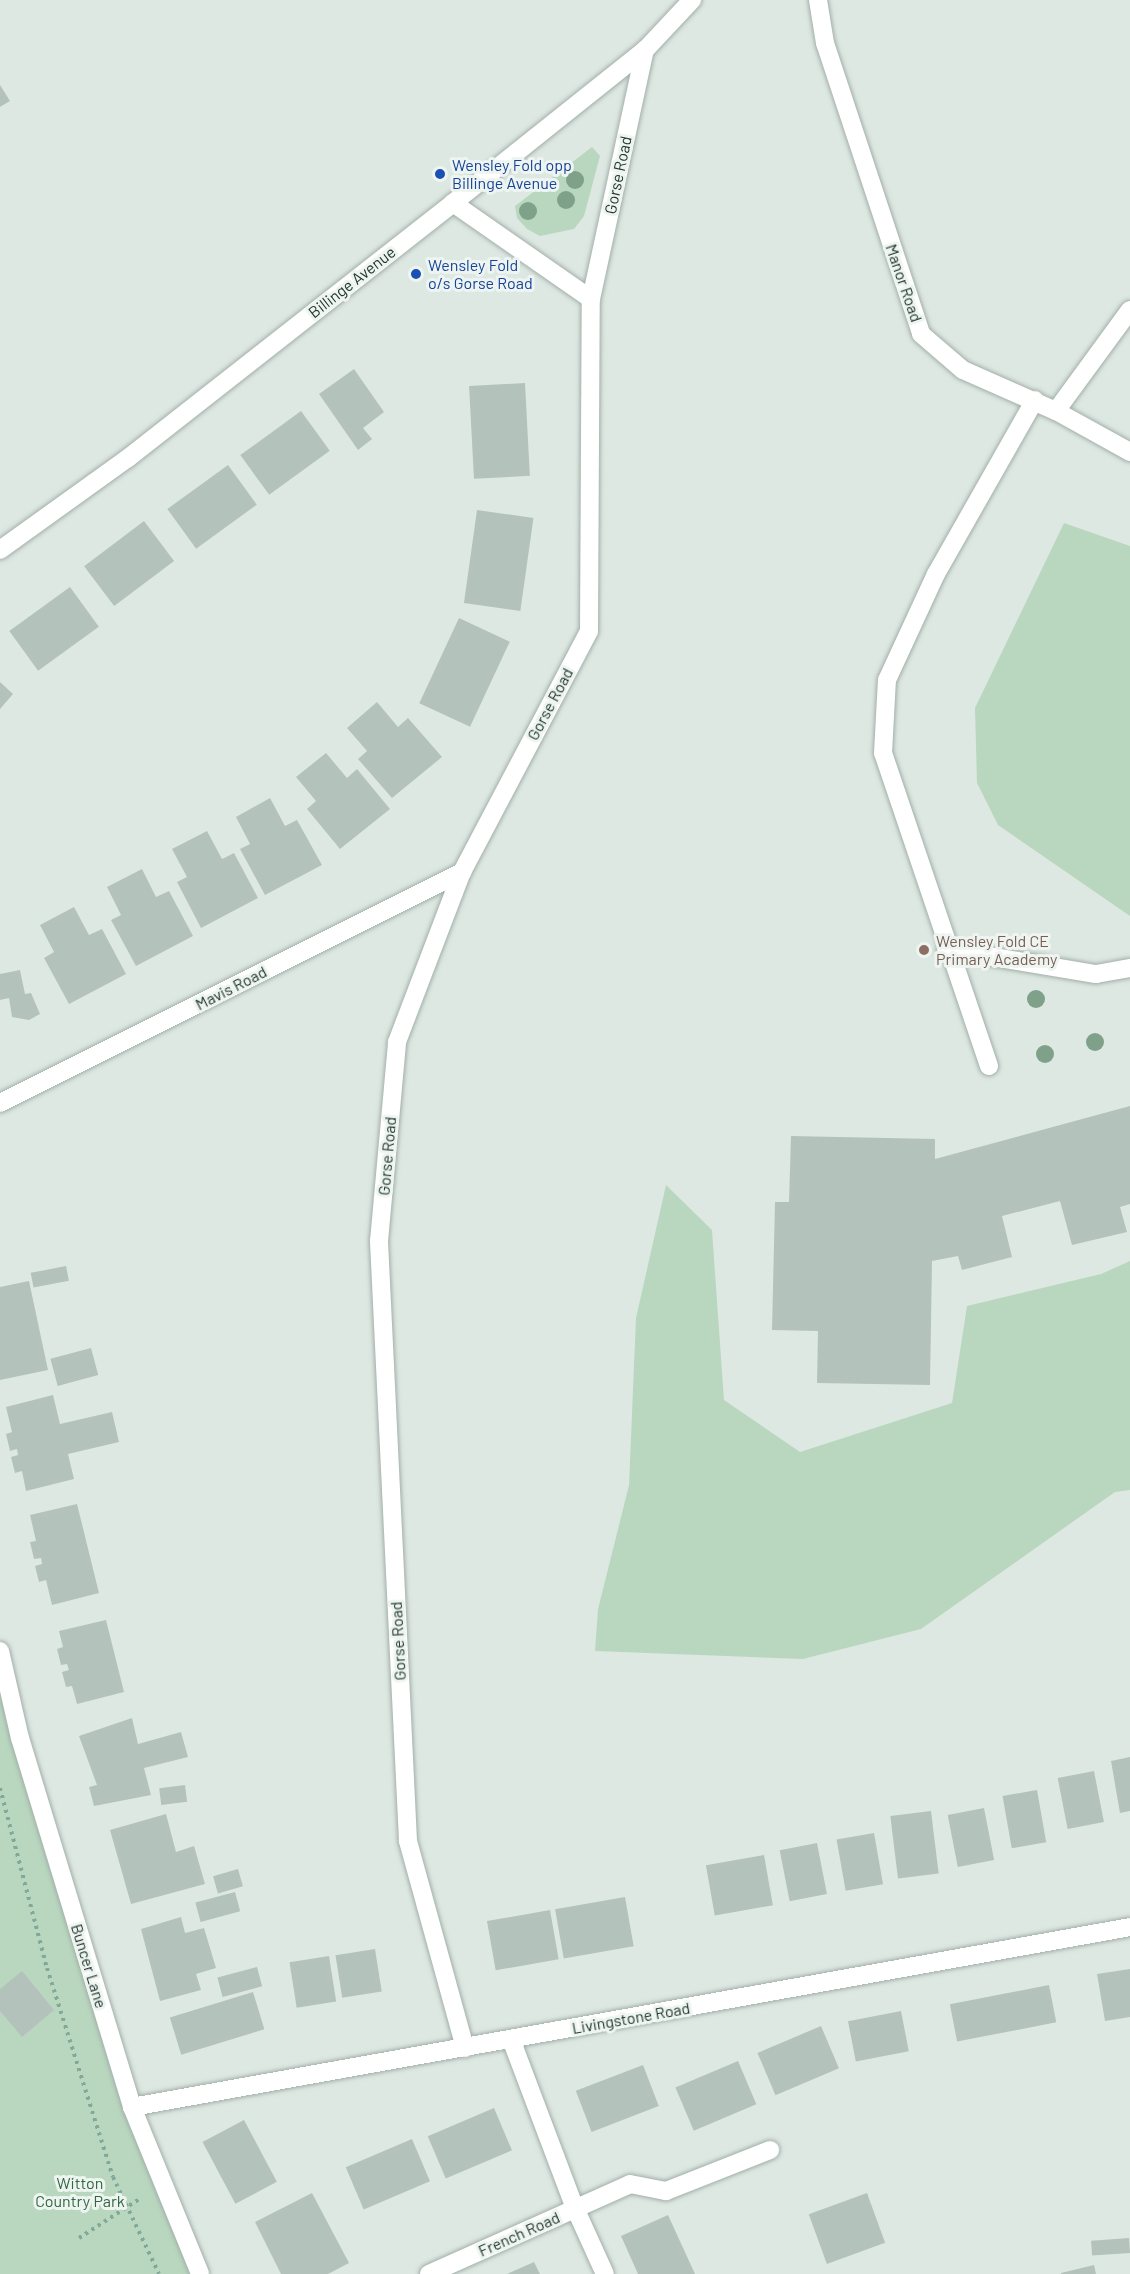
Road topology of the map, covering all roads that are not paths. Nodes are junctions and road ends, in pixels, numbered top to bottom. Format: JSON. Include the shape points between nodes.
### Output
{"nodes":[{"id":1,"x":692,"y":0,"type":"edge"},
{"id":2,"x":819,"y":0,"type":"edge"},
{"id":3,"x":645,"y":50,"type":"junction"},
{"id":4,"x":453,"y":203,"type":"junction"},
{"id":5,"x":591,"y":299,"type":"junction"},
{"id":6,"x":1130,"y":310,"type":"edge"},
{"id":7,"x":1035,"y":400,"type":"junction"},
{"id":8,"x":1056,"y":411,"type":"junction"},
{"id":9,"x":1130,"y":452,"type":"edge"},
{"id":10,"x":0,"y":550,"type":"edge"},
{"id":11,"x":462,"y":872,"type":"junction"},
{"id":12,"x":946,"y":949,"type":"junction"},
{"id":13,"x":1130,"y":968,"type":"edge"},
{"id":14,"x":989,"y":1066,"type":"dead end"},
{"id":15,"x":0,"y":1103,"type":"edge"},
{"id":16,"x":0,"y":1651,"type":"edge"},
{"id":17,"x":1130,"y":1927,"type":"edge"},
{"id":18,"x":511,"y":2039,"type":"junction"},
{"id":19,"x":465,"y":2048,"type":"junction"},
{"id":20,"x":132,"y":2107,"type":"junction"},
{"id":21,"x":770,"y":2150,"type":"dead end"},
{"id":22,"x":575,"y":2208,"type":"junction"},
{"id":23,"x":200,"y":2274,"type":"edge"},
{"id":24,"x":429,"y":2274,"type":"edge"},
{"id":25,"x":605,"y":2274,"type":"edge"}],
"edges":[{"from":1,"to":3,"type":"street","name":"Billinge Avenue"},
{"from":2,"to":7,"type":"street","name":"Manor Road","via":[[832,64],[921,334],[963,370]]},
{"from":3,"to":4,"type":"street","name":"Billinge Avenue"},
{"from":3,"to":5,"type":"street","name":"Gorse Road"},
{"from":4,"to":5,"type":"street"},
{"from":4,"to":10,"type":"street","name":"Billinge Avenue","via":[[128,458]]},
{"from":5,"to":11,"type":"street","name":"Gorse Road","via":[[589,631]]},
{"from":6,"to":8,"type":"street"},
{"from":7,"to":8,"type":"street","name":"Manor Road"},
{"from":7,"to":12,"type":"street","via":[[936,574],[887,680],[883,753]]},
{"from":8,"to":9,"type":"street","name":"Manor Road"},
{"from":11,"to":15,"type":"street","name":"Mavis Road"},
{"from":11,"to":19,"type":"street","name":"Gorse Road","via":[[397,1042],[379,1241],[408,1840]]},
{"from":12,"to":13,"type":"street","via":[[1096,974]]},
{"from":12,"to":14,"type":"street"},
{"from":16,"to":20,"type":"street","name":"Buncer Lane","via":[[20,1738]]},
{"from":17,"to":18,"type":"street","name":"Livingstone Road"},
{"from":18,"to":19,"type":"street","name":"Livingstone Road"},
{"from":18,"to":22,"type":"street"},
{"from":19,"to":20,"type":"street","name":"Livingstone Road"},
{"from":20,"to":23,"type":"street","name":"Buncer Lane"},
{"from":21,"to":22,"type":"street","name":"French Road","via":[[666,2192],[630,2184]]},
{"from":22,"to":24,"type":"street","name":"French Road"},
{"from":22,"to":25,"type":"street","name":"French Road"}]}
